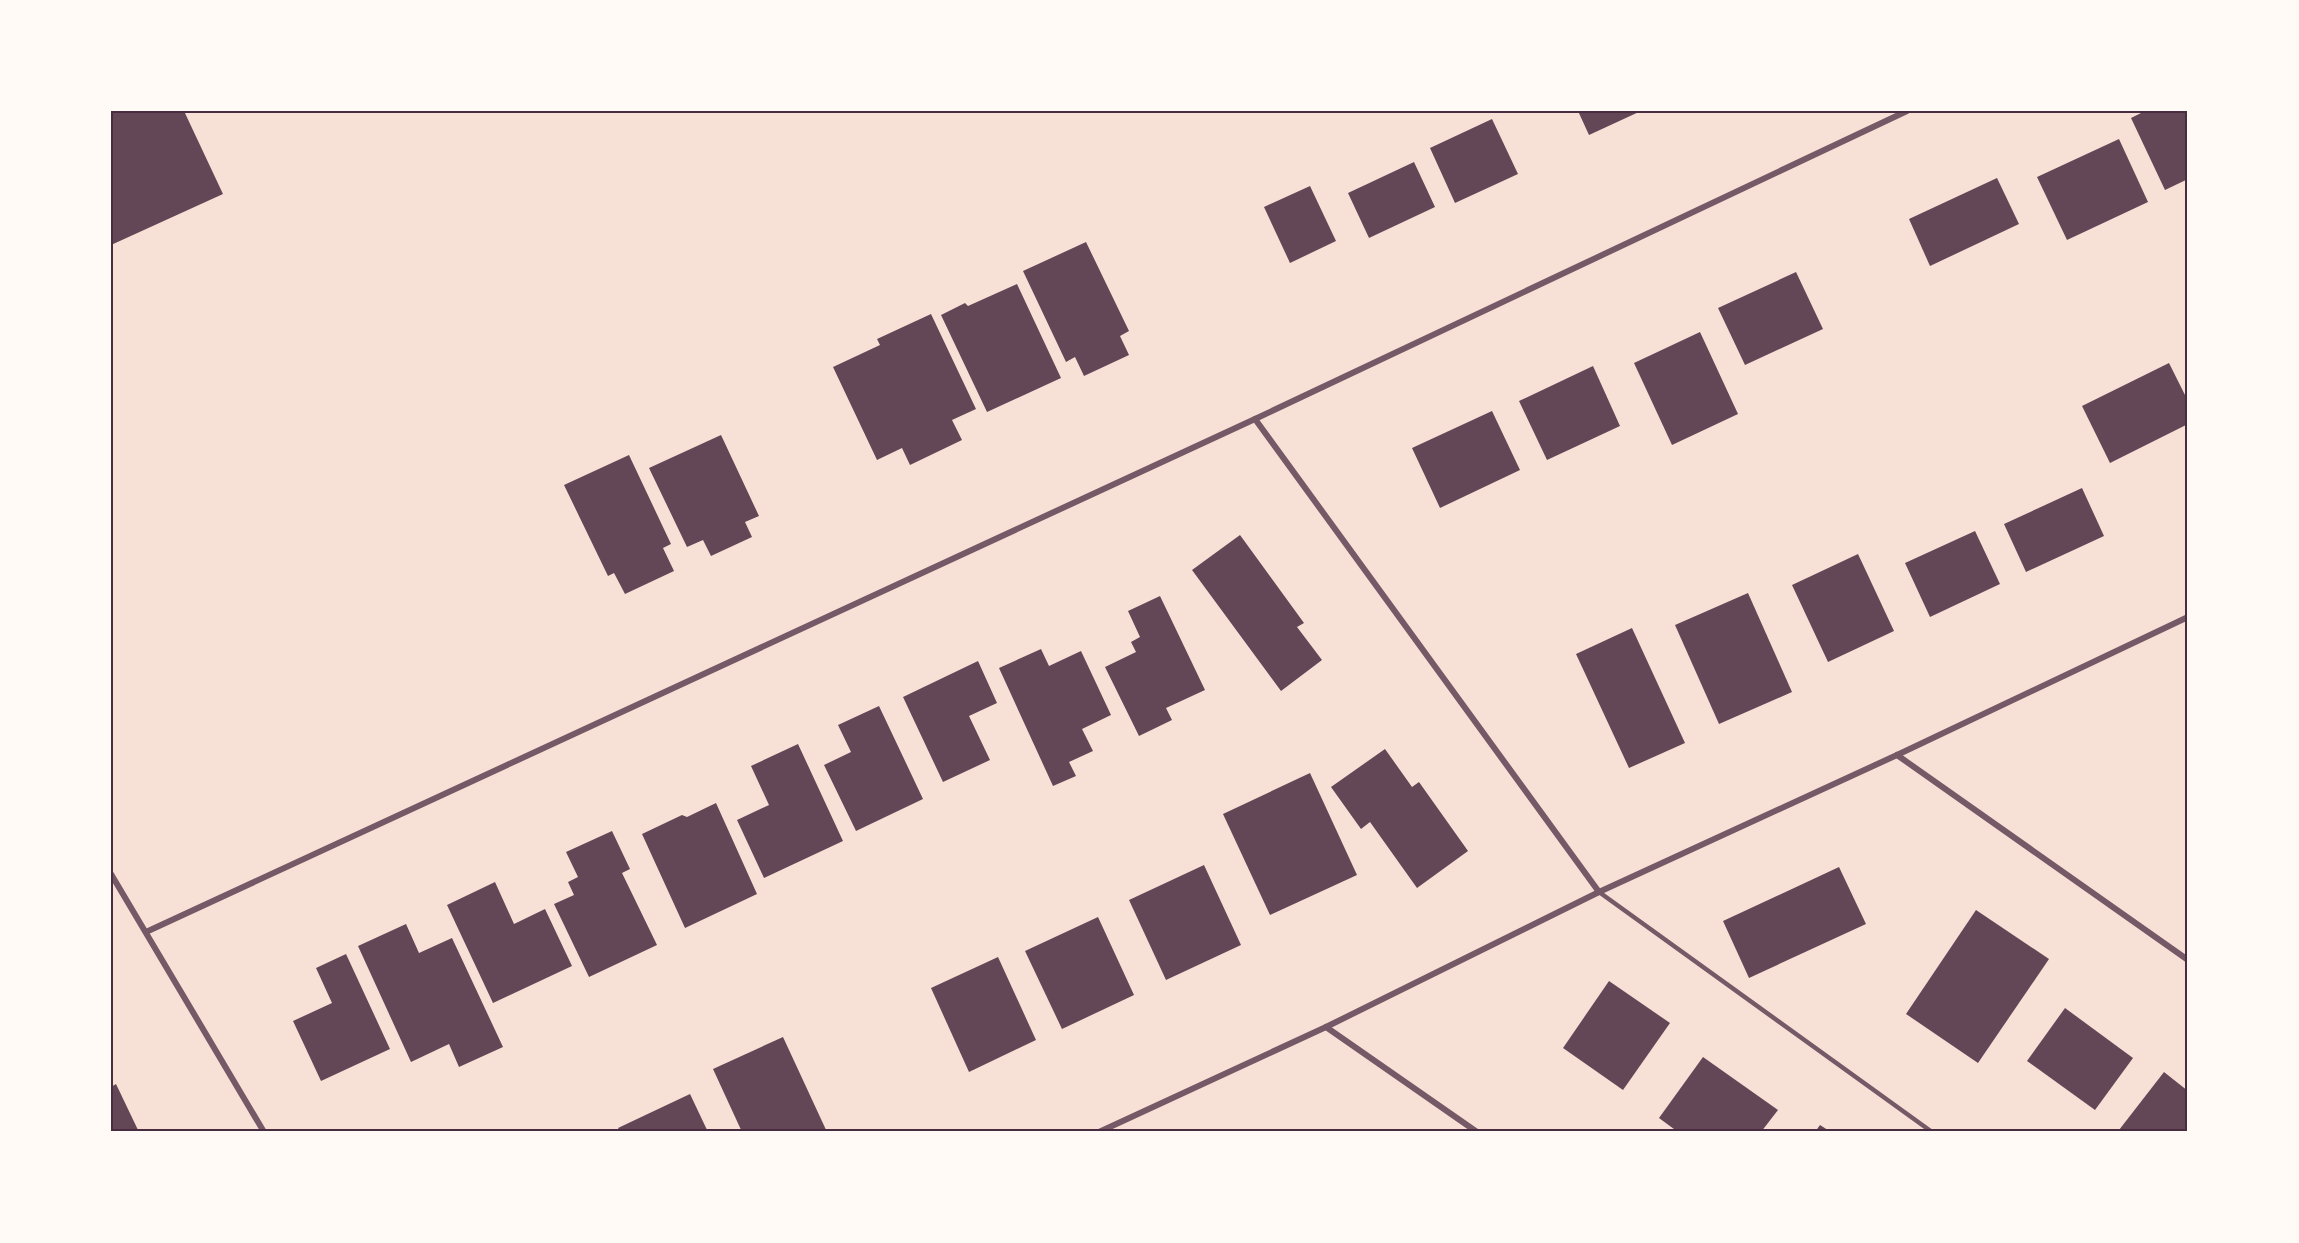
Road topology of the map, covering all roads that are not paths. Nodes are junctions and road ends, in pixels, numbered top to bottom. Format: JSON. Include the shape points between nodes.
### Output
{"nodes":[{"id":1,"x":1907,"y":111,"type":"edge"},
{"id":2,"x":1255,"y":419,"type":"junction"},
{"id":3,"x":2188,"y":617,"type":"edge"},
{"id":4,"x":1898,"y":755,"type":"junction"},
{"id":5,"x":111,"y":874,"type":"edge"},
{"id":6,"x":1599,"y":892,"type":"junction"},
{"id":7,"x":146,"y":932,"type":"junction"},
{"id":8,"x":2188,"y":960,"type":"edge"},
{"id":9,"x":1326,"y":1027,"type":"junction"},
{"id":10,"x":264,"y":1132,"type":"edge"},
{"id":11,"x":1099,"y":1132,"type":"edge"},
{"id":12,"x":1477,"y":1132,"type":"edge"},
{"id":13,"x":1932,"y":1132,"type":"edge"}],
"edges":[{"from":1,"to":2,"type":"street"},
{"from":2,"to":6,"type":"street"},
{"from":2,"to":7,"type":"street"},
{"from":3,"to":4,"type":"street"},
{"from":4,"to":6,"type":"street"},
{"from":4,"to":8,"type":"street"},
{"from":5,"to":7,"type":"street"},
{"from":6,"to":9,"type":"street"},
{"from":6,"to":13,"type":"lane"},
{"from":7,"to":10,"type":"street"},
{"from":9,"to":11,"type":"street"},
{"from":9,"to":12,"type":"street"}]}
